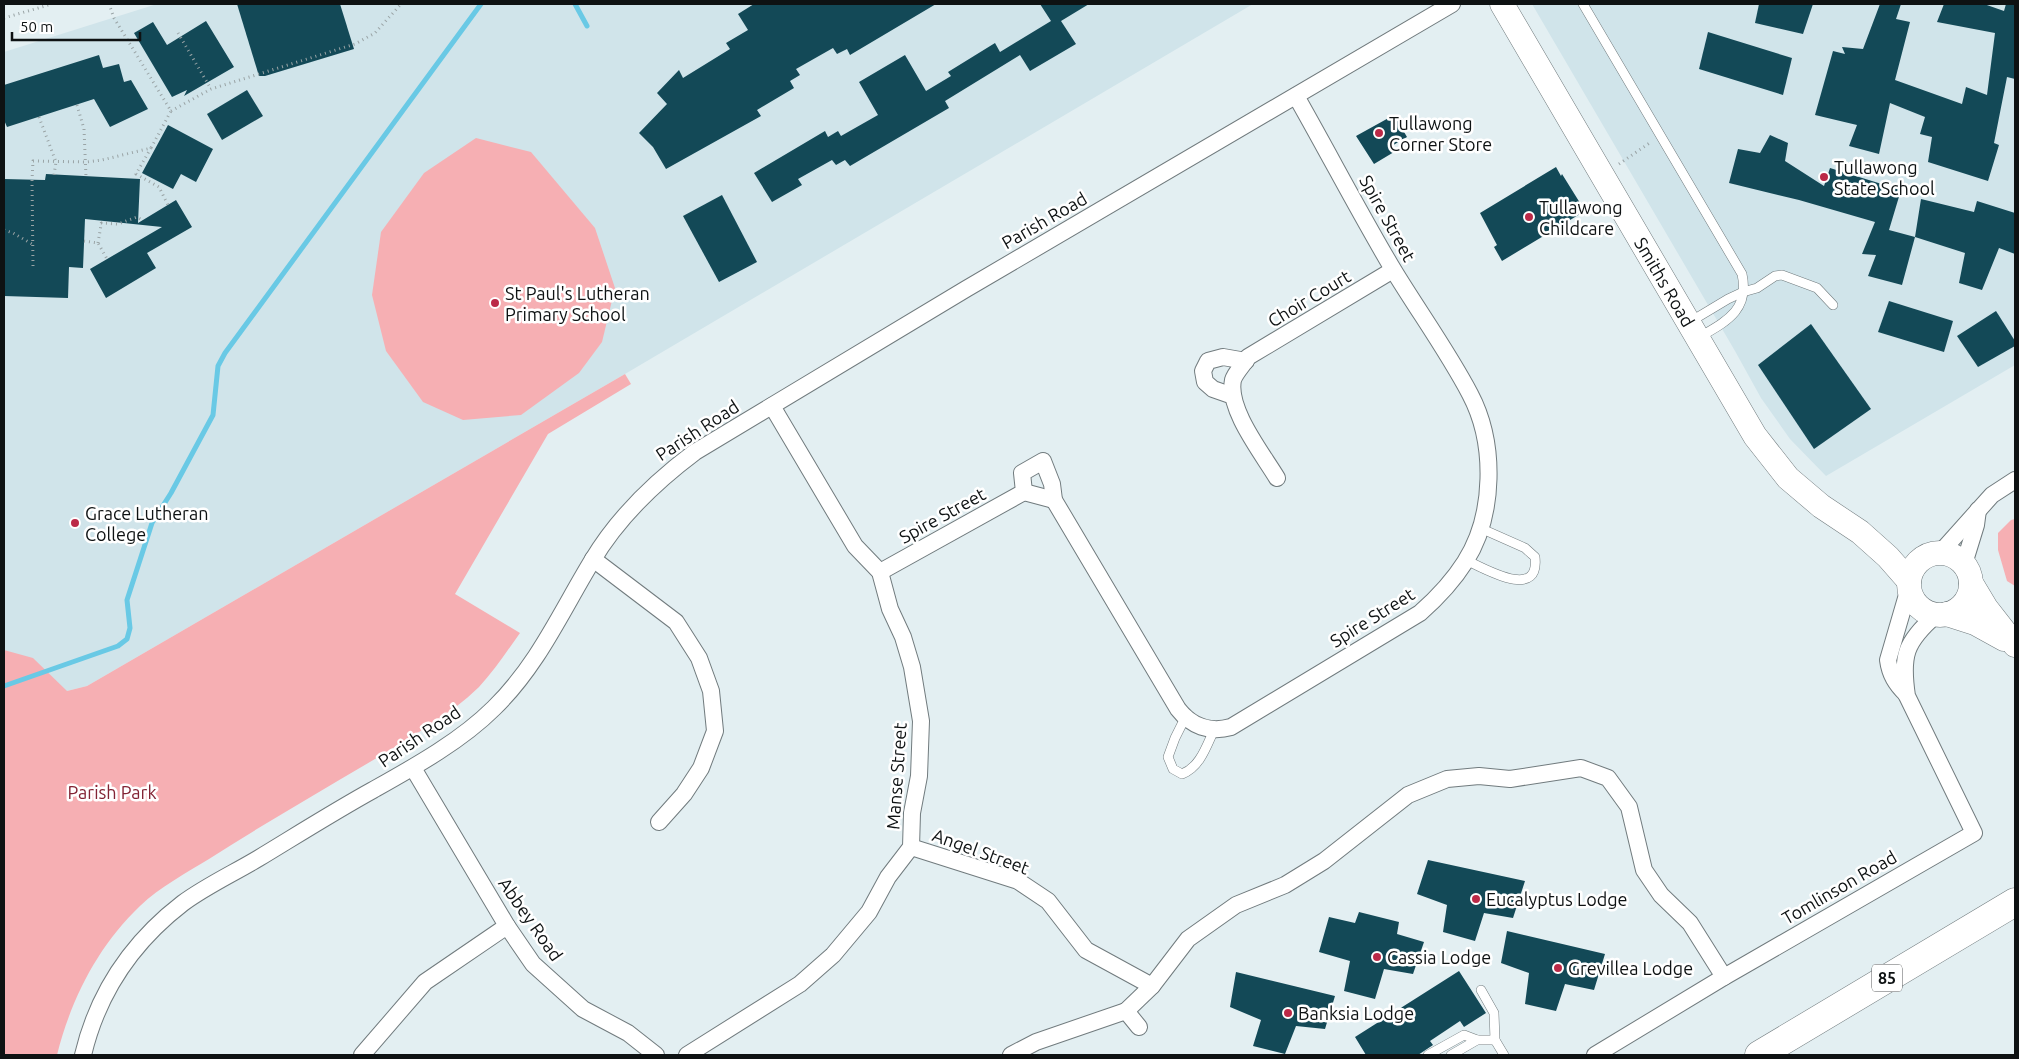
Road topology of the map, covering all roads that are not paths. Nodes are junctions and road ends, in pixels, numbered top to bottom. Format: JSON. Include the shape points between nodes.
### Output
{"nodes":[{"id":1,"x":1452,"y":4,"type":"edge"},
{"id":2,"x":1502,"y":4,"type":"edge"},
{"id":3,"x":1583,"y":4,"type":"edge"},
{"id":4,"x":1296,"y":96,"type":"junction"},
{"id":5,"x":1393,"y":270,"type":"junction"},
{"id":6,"x":1743,"y":292,"type":"junction"},
{"id":7,"x":1833,"y":306,"type":"dead end"},
{"id":8,"x":1693,"y":331,"type":"junction"},
{"id":9,"x":1246,"y":361,"type":"junction"},
{"id":10,"x":1233,"y":396,"type":"junction"},
{"id":11,"x":772,"y":406,"type":"junction"},
{"id":12,"x":1277,"y":478,"type":"dead end"},
{"id":13,"x":2015,"y":480,"type":"edge"},
{"id":14,"x":1024,"y":492,"type":"junction"},
{"id":15,"x":1054,"y":500,"type":"junction"},
{"id":16,"x":1978,"y":510,"type":"junction"},
{"id":17,"x":1480,"y":528,"type":"junction"},
{"id":18,"x":1860,"y":532,"type":"junction"},
{"id":19,"x":1936,"y":553,"type":"junction"},
{"id":20,"x":593,"y":559,"type":"junction"},
{"id":21,"x":1466,"y":560,"type":"junction"},
{"id":22,"x":880,"y":572,"type":"junction"},
{"id":23,"x":1968,"y":573,"type":"junction"},
{"id":24,"x":1909,"y":584,"type":"junction"},
{"id":25,"x":1942,"y":615,"type":"junction"},
{"id":26,"x":2015,"y":645,"type":"edge"},
{"id":27,"x":1907,"y":696,"type":"junction"},
{"id":28,"x":1185,"y":718,"type":"junction"},
{"id":29,"x":1214,"y":730,"type":"junction"},
{"id":30,"x":413,"y":768,"type":"junction"},
{"id":31,"x":659,"y":822,"type":"dead end"},
{"id":32,"x":911,"y":847,"type":"junction"},
{"id":33,"x":2015,"y":902,"type":"edge"},
{"id":34,"x":507,"y":926,"type":"junction"},
{"id":35,"x":1724,"y":977,"type":"junction"},
{"id":36,"x":1152,"y":986,"type":"junction"},
{"id":37,"x":1481,"y":990,"type":"dead end"},
{"id":38,"x":1126,"y":1011,"type":"junction"},
{"id":39,"x":1139,"y":1027,"type":"dead end"},
{"id":40,"x":1477,"y":1040,"type":"junction"},
{"id":41,"x":1495,"y":1040,"type":"junction"},
{"id":42,"x":82,"y":1055,"type":"edge"},
{"id":43,"x":362,"y":1055,"type":"edge"},
{"id":44,"x":656,"y":1055,"type":"edge"},
{"id":45,"x":687,"y":1055,"type":"edge"},
{"id":46,"x":1011,"y":1055,"type":"edge"},
{"id":47,"x":1428,"y":1055,"type":"edge"},
{"id":48,"x":1451,"y":1055,"type":"edge"},
{"id":49,"x":1504,"y":1055,"type":"edge"},
{"id":50,"x":1595,"y":1055,"type":"edge"},
{"id":51,"x":1759,"y":1055,"type":"edge"}],
"edges":[{"from":1,"to":4,"type":"street","name":"Parish Road"},
{"from":2,"to":8,"type":"main road","name":"Smiths Road"},
{"from":3,"to":6,"type":"lane","via":[[1737,264],[1744,283]]},
{"from":4,"to":5,"type":"street","name":"Spire Street"},
{"from":4,"to":11,"type":"street","name":"Parish Road"},
{"from":5,"to":9,"type":"street","name":"Choir Court"},
{"from":5,"to":17,"type":"street","name":"Spire Street","via":[[1471,395],[1480,420],[1489,476]]},
{"from":6,"to":7,"type":"lane","via":[[1782,275],[1817,288]]},
{"from":6,"to":8,"type":"lane"},
{"from":6,"to":8,"type":"lane","via":[[1733,315]]},
{"from":8,"to":18,"type":"main road","name":"Smiths Road","via":[[1755,436],[1777,466],[1821,506]]},
{"from":9,"to":10,"type":"street","name":"Choir Court","via":[[1233,379]]},
{"from":9,"to":10,"type":"street","via":[[1223,357],[1208,361],[1203,371],[1205,382],[1213,389]]},
{"from":10,"to":12,"type":"street","via":[[1245,426]]},
{"from":11,"to":20,"type":"street","name":"Parish Road","via":[[695,452],[664,475],[630,510]]},
{"from":11,"to":22,"type":"street","name":"Manse Street","via":[[855,546]]},
{"from":13,"to":16,"type":"street","via":[[1992,494]]},
{"from":14,"to":15,"type":"street"},
{"from":14,"to":15,"type":"street","via":[[1022,473],[1043,461]]},
{"from":14,"to":22,"type":"street","name":"Spire Street"},
{"from":15,"to":28,"type":"street"},
{"from":16,"to":19,"type":"street"},
{"from":16,"to":23,"type":"street"},
{"from":17,"to":21,"type":"street","name":"Spire Street"},
{"from":17,"to":21,"type":"lane","via":[[1525,548],[1535,557],[1534,573],[1526,579],[1512,580]]},
{"from":18,"to":19,"type":"main road","name":"Smiths Road","via":[[1900,548]]},
{"from":18,"to":24,"type":"main road","name":"Smiths Road","via":[[1888,557]]},
{"from":19,"to":23,"type":"main road","via":[[1954,556]]},
{"from":19,"to":24,"type":"main road","via":[[1916,564]]},
{"from":20,"to":30,"type":"street","name":"Parish Road","via":[[548,641],[524,675],[494,709]]},
{"from":20,"to":31,"type":"street","via":[[676,622],[699,658],[712,691],[715,731],[701,768],[684,794]]},
{"from":21,"to":29,"type":"street","name":"Spire Street","via":[[1437,598],[1420,613],[1231,727]]},
{"from":22,"to":32,"type":"street","name":"Manse Street","via":[[912,667],[921,721],[920,776],[912,813]]},
{"from":23,"to":25,"type":"main road","via":[[1970,593],[1965,603],[1957,610]]},
{"from":23,"to":26,"type":"main road","via":[[1986,608]]},
{"from":24,"to":25,"type":"main road","via":[[1912,598],[1918,606],[1926,612]]},
{"from":24,"to":27,"type":"street","name":"Tomlinson Road","via":[[1888,660],[1895,683]]},
{"from":25,"to":26,"type":"main road","via":[[1975,622]]},
{"from":25,"to":27,"type":"street","name":"Tomlinson Road","via":[[1920,629],[1910,644],[1904,659]]},
{"from":27,"to":35,"type":"street","name":"Tomlinson Road","via":[[1974,833]]},
{"from":28,"to":29,"type":"street"},
{"from":28,"to":29,"type":"lane","via":[[1168,757],[1173,769],[1182,774],[1192,770]]},
{"from":30,"to":34,"type":"street","name":"Abbey Road"},
{"from":30,"to":42,"type":"street","name":"Parish Road","via":[[184,902],[146,935],[111,981],[89,1028]]},
{"from":32,"to":36,"type":"street","name":"Angel Street","via":[[1018,881],[1048,901],[1086,950]]},
{"from":32,"to":45,"type":"street","name":"Manse Street","via":[[888,877],[869,912],[833,955],[800,984]]},
{"from":33,"to":51,"type":"highway","number":"85"},
{"from":34,"to":43,"type":"street","via":[[425,982]]},
{"from":34,"to":44,"type":"street","name":"Abbey Road","via":[[533,964],[557,987],[583,1009],[628,1033]]},
{"from":35,"to":36,"type":"street","via":[[1690,923],[1661,895],[1644,870],[1629,807],[1608,778],[1582,768],[1510,778],[1447,779],[1408,794],[1324,861],[1285,885],[1236,904],[1188,939]]},
{"from":35,"to":50,"type":"street","name":"Tomlinson Road"},
{"from":36,"to":38,"type":"street"},
{"from":37,"to":41,"type":"lane","via":[[1494,1013]]},
{"from":38,"to":39,"type":"street"},
{"from":38,"to":46,"type":"street","via":[[1036,1042]]},
{"from":40,"to":41,"type":"lane"},
{"from":40,"to":47,"type":"lane","via":[[1464,1035]]},
{"from":40,"to":48,"type":"lane"},
{"from":41,"to":49,"type":"lane"}]}
